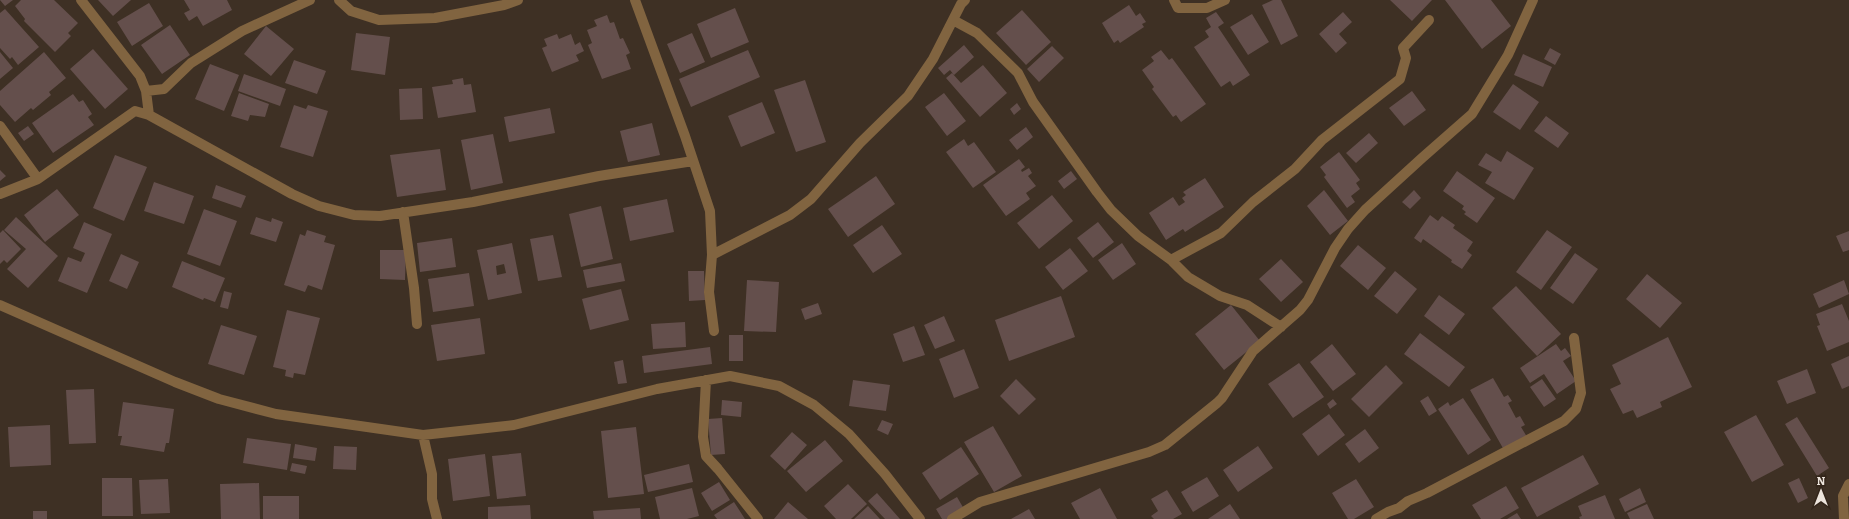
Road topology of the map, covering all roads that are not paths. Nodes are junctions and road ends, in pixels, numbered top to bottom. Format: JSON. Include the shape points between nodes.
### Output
{"nodes":[{"id":1,"x":81,"y":0,"type":"edge"},
{"id":2,"x":310,"y":0,"type":"edge"},
{"id":3,"x":339,"y":0,"type":"edge"},
{"id":4,"x":518,"y":0,"type":"edge"},
{"id":5,"x":635,"y":0,"type":"edge"},
{"id":6,"x":965,"y":0,"type":"edge"},
{"id":7,"x":1174,"y":0,"type":"edge"},
{"id":8,"x":1225,"y":0,"type":"edge"},
{"id":9,"x":1533,"y":0,"type":"edge"},
{"id":10,"x":953,"y":20,"type":"junction"},
{"id":11,"x":1429,"y":20,"type":"dead end"},
{"id":12,"x":146,"y":91,"type":"junction"},
{"id":13,"x":149,"y":115,"type":"junction"},
{"id":14,"x":0,"y":126,"type":"edge"},
{"id":15,"x":693,"y":161,"type":"junction"},
{"id":16,"x":38,"y":179,"type":"junction"},
{"id":17,"x":0,"y":194,"type":"edge"},
{"id":18,"x":402,"y":212,"type":"junction"},
{"id":19,"x":712,"y":255,"type":"junction"},
{"id":20,"x":1171,"y":260,"type":"junction"},
{"id":21,"x":0,"y":304,"type":"edge"},
{"id":22,"x":418,"y":324,"type":"dead end"},
{"id":23,"x":1281,"y":327,"type":"junction"},
{"id":24,"x":714,"y":331,"type":"dead end"},
{"id":25,"x":1574,"y":338,"type":"dead end"},
{"id":26,"x":706,"y":380,"type":"junction"},
{"id":27,"x":423,"y":435,"type":"junction"},
{"id":28,"x":1849,"y":484,"type":"edge"},
{"id":29,"x":437,"y":519,"type":"edge"},
{"id":30,"x":758,"y":519,"type":"edge"},
{"id":31,"x":920,"y":519,"type":"edge"},
{"id":32,"x":952,"y":519,"type":"edge"},
{"id":33,"x":1376,"y":519,"type":"edge"},
{"id":34,"x":1844,"y":519,"type":"edge"}],
"edges":[{"from":1,"to":12,"type":"street","via":[[140,76]]},
{"from":2,"to":12,"type":"street","via":[[242,31],[191,63],[164,89]]},
{"from":3,"to":4,"type":"street","via":[[351,11],[379,20],[435,18]]},
{"from":5,"to":15,"type":"street"},
{"from":6,"to":10,"type":"street"},
{"from":7,"to":8,"type":"street","via":[[1178,8],[1207,8]]},
{"from":9,"to":23,"type":"street","via":[[1508,55],[1472,114],[1365,210],[1335,248],[1308,300]]},
{"from":10,"to":19,"type":"street","via":[[933,59],[908,96],[860,143],[811,199],[790,215]]},
{"from":10,"to":20,"type":"street","via":[[977,33],[1018,73],[1033,102],[1111,210],[1138,236]]},
{"from":11,"to":20,"type":"street","via":[[1403,48],[1406,58],[1400,79],[1322,140],[1295,169],[1253,202],[1220,233]]},
{"from":12,"to":13,"type":"street"},
{"from":13,"to":16,"type":"street","via":[[135,111]]},
{"from":13,"to":18,"type":"street","via":[[292,194],[319,206],[354,215],[380,216]]},
{"from":14,"to":16,"type":"street"},
{"from":15,"to":18,"type":"street","via":[[600,176],[473,202]]},
{"from":15,"to":19,"type":"street","via":[[710,211]]},
{"from":16,"to":17,"type":"street"},
{"from":18,"to":22,"type":"street"},
{"from":19,"to":24,"type":"street","via":[[709,292]]},
{"from":20,"to":23,"type":"street","via":[[1188,277],[1201,285],[1220,296],[1247,305]]},
{"from":21,"to":27,"type":"street","via":[[219,399],[276,414]]},
{"from":23,"to":32,"type":"street","via":[[1252,351],[1222,398],[1165,445],[1070,477],[980,502]]},
{"from":25,"to":33,"type":"street","via":[[1581,394],[1576,409],[1564,421]]},
{"from":26,"to":27,"type":"street","via":[[657,389],[514,425]]},
{"from":26,"to":30,"type":"street","via":[[703,438],[706,456]]},
{"from":26,"to":31,"type":"street","via":[[730,376],[778,386],[814,405],[849,434]]},
{"from":27,"to":29,"type":"street","via":[[432,474],[432,499]]},
{"from":28,"to":34,"type":"street","via":[[1843,496]]}]}
